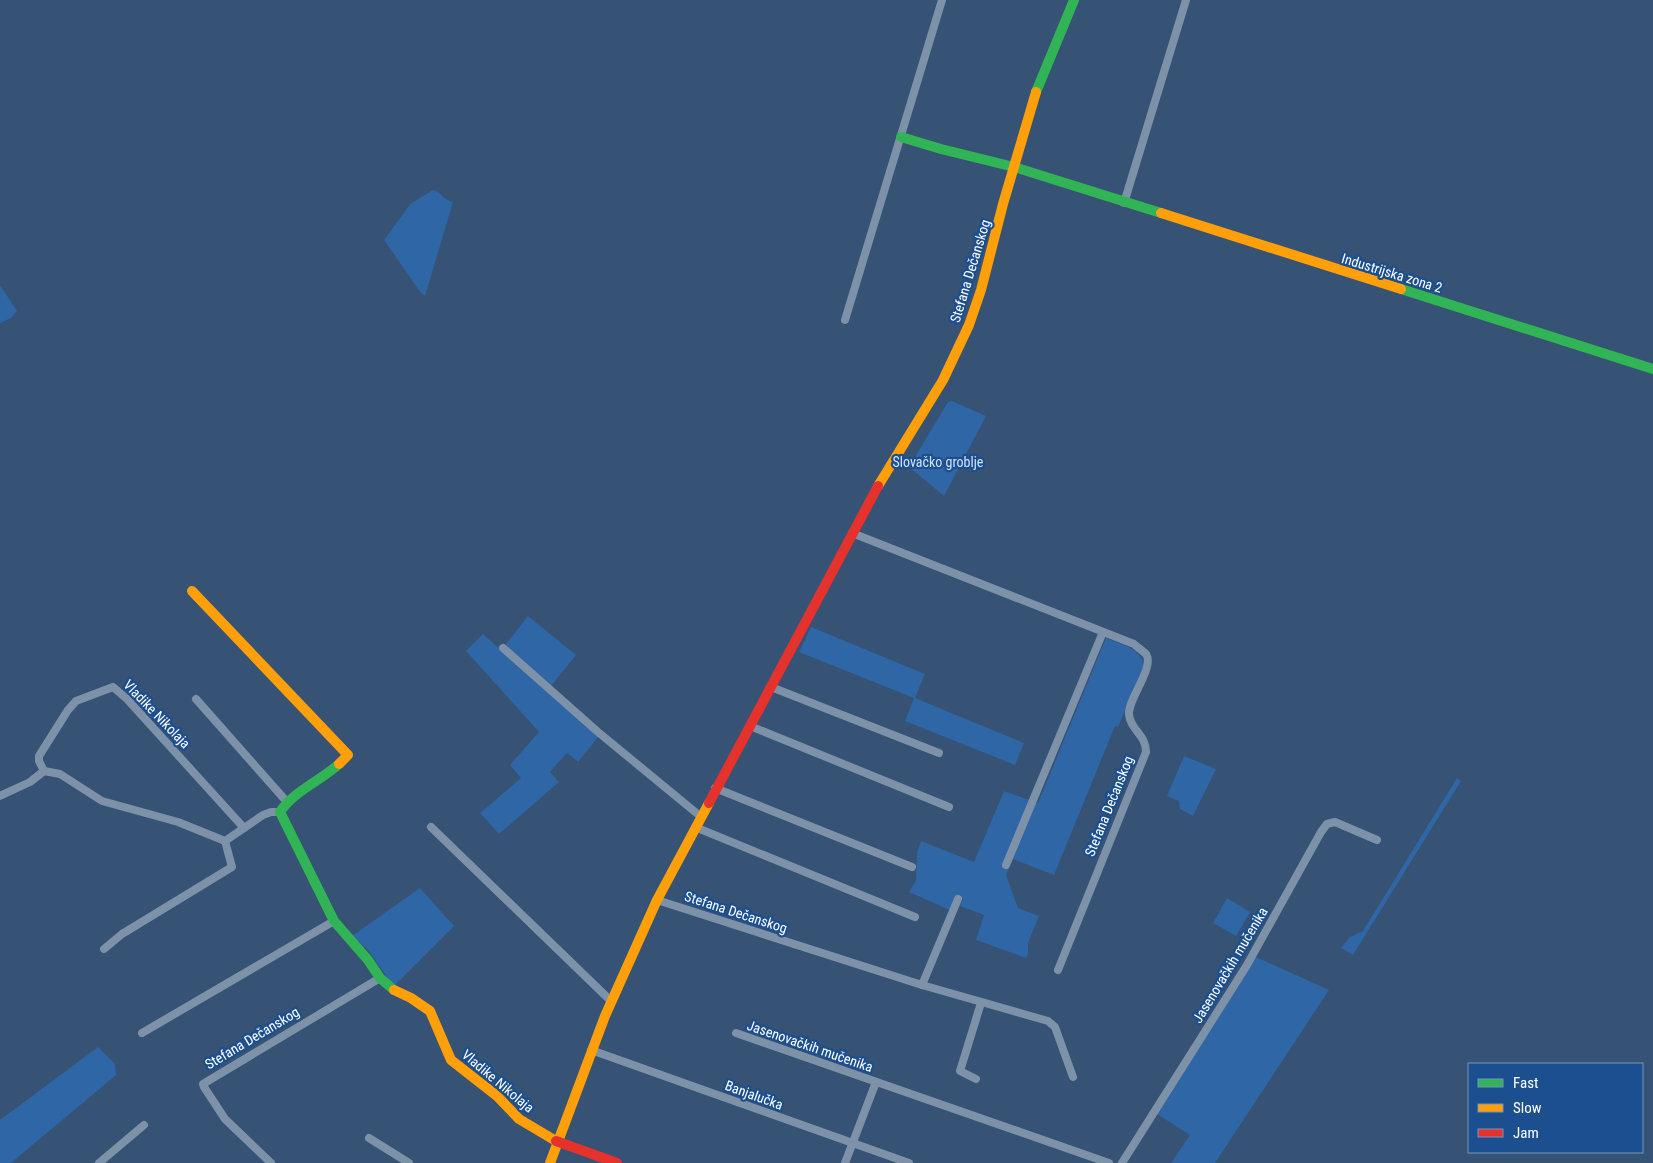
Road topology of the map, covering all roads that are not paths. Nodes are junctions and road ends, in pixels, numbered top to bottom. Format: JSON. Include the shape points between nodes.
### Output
{"nodes":[{"id":1,"x":942,"y":0,"type":"edge"},
{"id":2,"x":1074,"y":0,"type":"edge"},
{"id":3,"x":1186,"y":0,"type":"edge"},
{"id":4,"x":901,"y":137,"type":"junction"},
{"id":5,"x":1014,"y":167,"type":"junction"},
{"id":6,"x":1124,"y":203,"type":"junction"},
{"id":7,"x":845,"y":320,"type":"dead end"},
{"id":8,"x":1653,"y":369,"type":"edge"},
{"id":9,"x":852,"y":533,"type":"junction"},
{"id":10,"x":192,"y":591,"type":"dead end"},
{"id":11,"x":1104,"y":632,"type":"junction"},
{"id":12,"x":503,"y":648,"type":"dead end"},
{"id":13,"x":771,"y":687,"type":"junction"},
{"id":14,"x":196,"y":699,"type":"dead end"},
{"id":15,"x":750,"y":726,"type":"junction"},
{"id":16,"x":939,"y":753,"type":"dead end"},
{"id":17,"x":44,"y":771,"type":"junction"},
{"id":18,"x":715,"y":788,"type":"junction"},
{"id":19,"x":0,"y":796,"type":"edge"},
{"id":20,"x":287,"y":802,"type":"junction"},
{"id":21,"x":949,"y":807,"type":"dead end"},
{"id":22,"x":280,"y":812,"type":"junction"},
{"id":23,"x":700,"y":816,"type":"junction"},
{"id":24,"x":431,"y":827,"type":"dead end"},
{"id":25,"x":695,"y":827,"type":"junction"},
{"id":26,"x":244,"y":828,"type":"junction"},
{"id":27,"x":1377,"y":840,"type":"dead end"},
{"id":28,"x":225,"y":841,"type":"junction"},
{"id":29,"x":1006,"y":865,"type":"dead end"},
{"id":30,"x":912,"y":867,"type":"dead end"},
{"id":31,"x":958,"y":899,"type":"dead end"},
{"id":32,"x":657,"y":900,"type":"junction"},
{"id":33,"x":915,"y":917,"type":"dead end"},
{"id":34,"x":334,"y":921,"type":"junction"},
{"id":35,"x":104,"y":949,"type":"dead end"},
{"id":36,"x":1058,"y":970,"type":"dead end"},
{"id":37,"x":380,"y":978,"type":"junction"},
{"id":38,"x":922,"y":985,"type":"junction"},
{"id":39,"x":611,"y":1000,"type":"junction"},
{"id":40,"x":981,"y":1003,"type":"junction"},
{"id":41,"x":142,"y":1033,"type":"dead end"},
{"id":42,"x":736,"y":1033,"type":"dead end"},
{"id":43,"x":591,"y":1050,"type":"junction"},
{"id":44,"x":1073,"y":1077,"type":"dead end"},
{"id":45,"x":976,"y":1078,"type":"dead end"},
{"id":46,"x":876,"y":1082,"type":"junction"},
{"id":47,"x":144,"y":1125,"type":"dead end"},
{"id":48,"x":369,"y":1138,"type":"dead end"},
{"id":49,"x":558,"y":1142,"type":"junction"},
{"id":50,"x":852,"y":1143,"type":"junction"},
{"id":51,"x":268,"y":1162,"type":"edge"},
{"id":52,"x":98,"y":1163,"type":"edge"},
{"id":53,"x":409,"y":1163,"type":"edge"},
{"id":54,"x":550,"y":1163,"type":"edge"},
{"id":55,"x":616,"y":1163,"type":"edge"},
{"id":56,"x":845,"y":1163,"type":"edge"},
{"id":57,"x":909,"y":1163,"type":"edge"},
{"id":58,"x":1109,"y":1163,"type":"edge"},
{"id":59,"x":1122,"y":1163,"type":"edge"}],
"edges":[{"from":1,"to":4,"type":"street"},
{"from":2,"to":5,"type":"street","name":"Stefana Dečanskog","via":[[1041,77]]},
{"from":3,"to":6,"type":"street"},
{"from":4,"to":5,"type":"street","name":"Industrijska zona 2"},
{"from":4,"to":7,"type":"street"},
{"from":5,"to":6,"type":"street","name":"Industrijska zona 2"},
{"from":5,"to":9,"type":"street","name":"Stefana Dečanskog","via":[[969,325],[943,380]]},
{"from":6,"to":8,"type":"street","name":"Industrijska zona 2"},
{"from":9,"to":11,"type":"street"},
{"from":9,"to":13,"type":"street","name":"Stefana Dečanskog"},
{"from":10,"to":20,"type":"street","via":[[348,755]]},
{"from":11,"to":29,"type":"street"},
{"from":11,"to":36,"type":"street","name":"Stefana Dečanskog","via":[[1134,644],[1146,654],[1148,664],[1128,711],[1130,722],[1146,743],[1146,752]]},
{"from":12,"to":23,"type":"street"},
{"from":13,"to":15,"type":"street","name":"Stefana Dečanskog"},
{"from":13,"to":16,"type":"street"},
{"from":14,"to":20,"type":"street"},
{"from":15,"to":18,"type":"street","name":"Stefana Dečanskog"},
{"from":15,"to":21,"type":"street"},
{"from":17,"to":19,"type":"street","via":[[30,782]]},
{"from":17,"to":26,"type":"street","name":"Vladike Nikolaja","via":[[39,756],[68,710],[79,699],[113,687]]},
{"from":17,"to":28,"type":"street","via":[[60,774],[102,801],[178,822]]},
{"from":18,"to":23,"type":"street","name":"Stefana Dečanskog"},
{"from":18,"to":30,"type":"street"},
{"from":20,"to":22,"type":"street"},
{"from":22,"to":26,"type":"street","via":[[263,815]]},
{"from":22,"to":34,"type":"street","name":"Vladike Nikolaja"},
{"from":23,"to":25,"type":"street","name":"Stefana Dečanskog"},
{"from":24,"to":39,"type":"street"},
{"from":25,"to":32,"type":"street","name":"Stefana Dečanskog"},
{"from":25,"to":33,"type":"street"},
{"from":26,"to":28,"type":"street"},
{"from":27,"to":59,"type":"street","name":"Jasenovačkih mučenika","via":[[1335,822],[1327,824],[1247,965]]},
{"from":28,"to":35,"type":"street","via":[[232,867],[122,934]]},
{"from":31,"to":38,"type":"street"},
{"from":32,"to":38,"type":"street","name":"Stefana Dečanskog"},
{"from":32,"to":39,"type":"street","name":"Stefana Dečanskog"},
{"from":34,"to":37,"type":"street","name":"Vladike Nikolaja"},
{"from":34,"to":41,"type":"street"},
{"from":37,"to":49,"type":"street","name":"Vladike Nikolaja","via":[[393,990],[430,1011],[451,1060],[497,1096],[519,1119]]},
{"from":37,"to":51,"type":"street","name":"Stefana Dečanskog","via":[[203,1084],[225,1119]]},
{"from":38,"to":40,"type":"street","name":"Stefana Dečanskog"},
{"from":39,"to":43,"type":"street","name":"Stefana Dečanskog"},
{"from":40,"to":44,"type":"street","name":"Stefana Dečanskog","via":[[1048,1022],[1055,1027]]},
{"from":40,"to":45,"type":"street","via":[[960,1071]]},
{"from":42,"to":46,"type":"street","name":"Jasenovačkih mučenika"},
{"from":43,"to":49,"type":"street","name":"Stefana Dečanskog"},
{"from":43,"to":50,"type":"street","name":"Banjalučka"},
{"from":46,"to":50,"type":"street","name":"Jasenovačkih mučenika"},
{"from":46,"to":58,"type":"street","name":"Jasenovačkih mučenika"},
{"from":47,"to":52,"type":"street"},
{"from":48,"to":53,"type":"street"},
{"from":49,"to":54,"type":"street","name":"Stefana Dečanskog"},
{"from":49,"to":55,"type":"street","name":"Vladike Nikolaja"},
{"from":50,"to":56,"type":"street","name":"Jasenovačkih mučenika"},
{"from":50,"to":57,"type":"street","name":"Banjalučka"}]}
